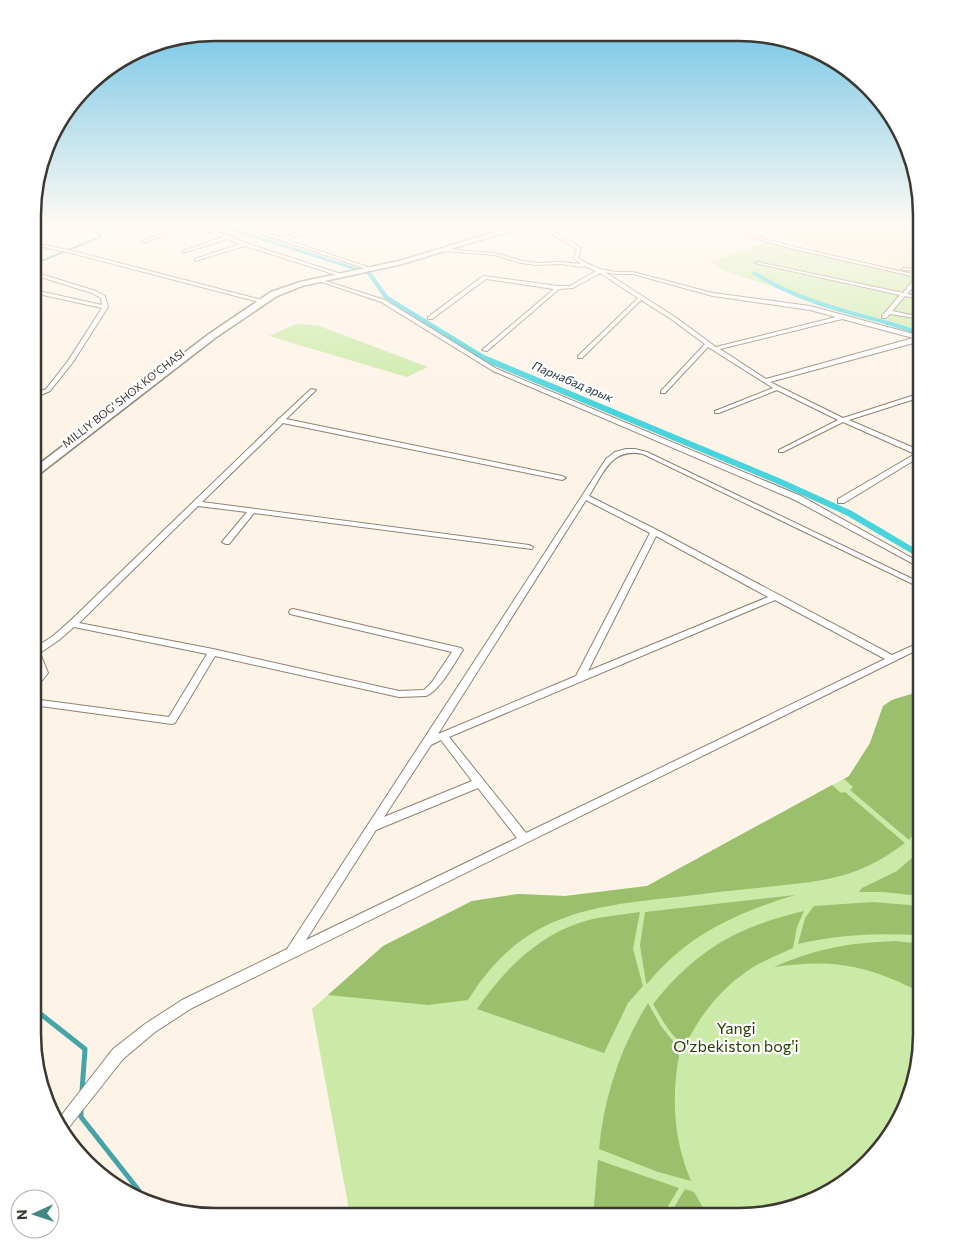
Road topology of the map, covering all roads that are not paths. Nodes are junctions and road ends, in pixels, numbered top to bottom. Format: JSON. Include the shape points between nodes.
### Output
{"nodes":[{"id":1,"x":73,"y":285,"type":"edge"},
{"id":2,"x":206,"y":285,"type":"edge"},
{"id":3,"x":300,"y":285,"type":"edge"},
{"id":4,"x":337,"y":285,"type":"edge"},
{"id":5,"x":473,"y":285,"type":"edge"},
{"id":6,"x":538,"y":285,"type":"edge"},
{"id":7,"x":574,"y":285,"type":"edge"},
{"id":8,"x":622,"y":285,"type":"edge"},
{"id":9,"x":680,"y":285,"type":"edge"},
{"id":10,"x":859,"y":285,"type":"edge"},
{"id":11,"x":912,"y":285,"type":"edge"},
{"id":12,"x":558,"y":288,"type":"junction"},
{"id":13,"x":41,"y":294,"type":"edge"},
{"id":14,"x":903,"y":295,"type":"junction"},
{"id":15,"x":640,"y":297,"type":"junction"},
{"id":16,"x":913,"y":297,"type":"edge"},
{"id":17,"x":265,"y":300,"type":"junction"},
{"id":18,"x":104,"y":307,"type":"junction"},
{"id":19,"x":888,"y":312,"type":"junction"},
{"id":20,"x":913,"y":316,"type":"edge"},
{"id":21,"x":844,"y":317,"type":"junction"},
{"id":22,"x":884,"y":317,"type":"dead end"},
{"id":23,"x":430,"y":318,"type":"dead end"},
{"id":24,"x":913,"y":336,"type":"edge"},
{"id":25,"x":913,"y":340,"type":"edge"},
{"id":26,"x":708,"y":344,"type":"junction"},
{"id":27,"x":715,"y":349,"type":"junction"},
{"id":28,"x":486,"y":350,"type":"dead end"},
{"id":29,"x":580,"y":356,"type":"dead end"},
{"id":30,"x":765,"y":381,"type":"junction"},
{"id":31,"x":777,"y":388,"type":"junction"},
{"id":32,"x":312,"y":390,"type":"dead end"},
{"id":33,"x":663,"y":392,"type":"dead end"},
{"id":34,"x":41,"y":393,"type":"edge"},
{"id":35,"x":913,"y":398,"type":"edge"},
{"id":36,"x":717,"y":412,"type":"dead end"},
{"id":37,"x":280,"y":420,"type":"junction"},
{"id":38,"x":843,"y":420,"type":"junction"},
{"id":39,"x":92,"y":433,"type":"junction"},
{"id":40,"x":913,"y":450,"type":"edge"},
{"id":41,"x":781,"y":451,"type":"dead end"},
{"id":42,"x":913,"y":459,"type":"edge"},
{"id":43,"x":41,"y":468,"type":"edge"},
{"id":44,"x":41,"y":476,"type":"edge"},
{"id":45,"x":562,"y":478,"type":"dead end"},
{"id":46,"x":584,"y":497,"type":"junction"},
{"id":47,"x":841,"y":501,"type":"dead end"},
{"id":48,"x":196,"y":503,"type":"junction"},
{"id":49,"x":252,"y":510,"type":"junction"},
{"id":50,"x":654,"y":532,"type":"junction"},
{"id":51,"x":226,"y":542,"type":"dead end"},
{"id":52,"x":529,"y":547,"type":"dead end"},
{"id":53,"x":913,"y":561,"type":"edge"},
{"id":54,"x":913,"y":582,"type":"edge"},
{"id":55,"x":775,"y":597,"type":"junction"},
{"id":56,"x":293,"y":612,"type":"dead end"},
{"id":57,"x":72,"y":624,"type":"junction"},
{"id":58,"x":41,"y":648,"type":"edge"},
{"id":59,"x":912,"y":649,"type":"edge"},
{"id":60,"x":213,"y":652,"type":"junction"},
{"id":61,"x":892,"y":659,"type":"junction"},
{"id":62,"x":580,"y":678,"type":"junction"},
{"id":63,"x":41,"y":703,"type":"edge"},
{"id":64,"x":443,"y":736,"type":"junction"},
{"id":65,"x":427,"y":742,"type":"junction"},
{"id":66,"x":478,"y":783,"type":"junction"},
{"id":67,"x":372,"y":827,"type":"junction"},
{"id":68,"x":524,"y":839,"type":"junction"},
{"id":69,"x":291,"y":953,"type":"junction"},
{"id":70,"x":66,"y":1121,"type":"edge"}],
"edges":[{"from":1,"to":18,"type":"street","via":[[103,297]]},
{"from":2,"to":17,"type":"street"},
{"from":3,"to":17,"type":"main road","name":"MILLIY BOG‘ SHOX KO‘CHASI"},
{"from":4,"to":53,"type":"street","via":[[384,301],[494,370],[798,498]]},
{"from":5,"to":23,"type":"street"},
{"from":6,"to":12,"type":"street"},
{"from":7,"to":12,"type":"street"},
{"from":8,"to":15,"type":"street"},
{"from":9,"to":21,"type":"street"},
{"from":10,"to":14,"type":"street"},
{"from":11,"to":14,"type":"street"},
{"from":12,"to":28,"type":"street"},
{"from":13,"to":18,"type":"street"},
{"from":14,"to":16,"type":"street"},
{"from":14,"to":19,"type":"street"},
{"from":15,"to":26,"type":"street"},
{"from":15,"to":29,"type":"street"},
{"from":17,"to":39,"type":"main road","name":"MILLIY BOG‘ SHOX KO‘CHASI","via":[[225,329],[177,371]]},
{"from":18,"to":34,"type":"street","via":[[70,362],[48,390]]},
{"from":19,"to":20,"type":"street"},
{"from":19,"to":22,"type":"street"},
{"from":21,"to":24,"type":"street"},
{"from":21,"to":27,"type":"street"},
{"from":25,"to":30,"type":"street"},
{"from":26,"to":27,"type":"street"},
{"from":26,"to":33,"type":"street"},
{"from":27,"to":30,"type":"street"},
{"from":30,"to":31,"type":"street"},
{"from":31,"to":36,"type":"street"},
{"from":31,"to":38,"type":"street"},
{"from":32,"to":37,"type":"street"},
{"from":35,"to":38,"type":"street"},
{"from":37,"to":45,"type":"street"},
{"from":37,"to":48,"type":"street"},
{"from":38,"to":40,"type":"street"},
{"from":38,"to":41,"type":"street"},
{"from":39,"to":43,"type":"main road","name":"MILLIY BOG‘ SHOX KO‘CHASI"},
{"from":39,"to":44,"type":"main road","name":"MILLIY BOG‘ SHOX KO‘CHASI"},
{"from":42,"to":47,"type":"street"},
{"from":46,"to":50,"type":"street"},
{"from":46,"to":54,"type":"street","via":[[609,459],[617,453],[625,450],[645,452]]},
{"from":46,"to":65,"type":"street"},
{"from":48,"to":49,"type":"street"},
{"from":48,"to":57,"type":"street"},
{"from":49,"to":51,"type":"street"},
{"from":49,"to":52,"type":"street"},
{"from":50,"to":55,"type":"street"},
{"from":50,"to":62,"type":"street"},
{"from":55,"to":61,"type":"street"},
{"from":55,"to":62,"type":"street"},
{"from":56,"to":60,"type":"street","via":[[458,650],[426,693],[399,694]]},
{"from":57,"to":58,"type":"street"},
{"from":57,"to":60,"type":"street"},
{"from":59,"to":61,"type":"street"},
{"from":60,"to":63,"type":"street","via":[[172,721]]},
{"from":61,"to":68,"type":"street"},
{"from":62,"to":64,"type":"street"},
{"from":64,"to":65,"type":"street"},
{"from":64,"to":66,"type":"street"},
{"from":65,"to":67,"type":"street"},
{"from":66,"to":67,"type":"street"},
{"from":66,"to":68,"type":"street"},
{"from":67,"to":69,"type":"street"},
{"from":68,"to":69,"type":"street"},
{"from":69,"to":70,"type":"street","via":[[186,1004],[150,1028],[118,1054]]}]}
